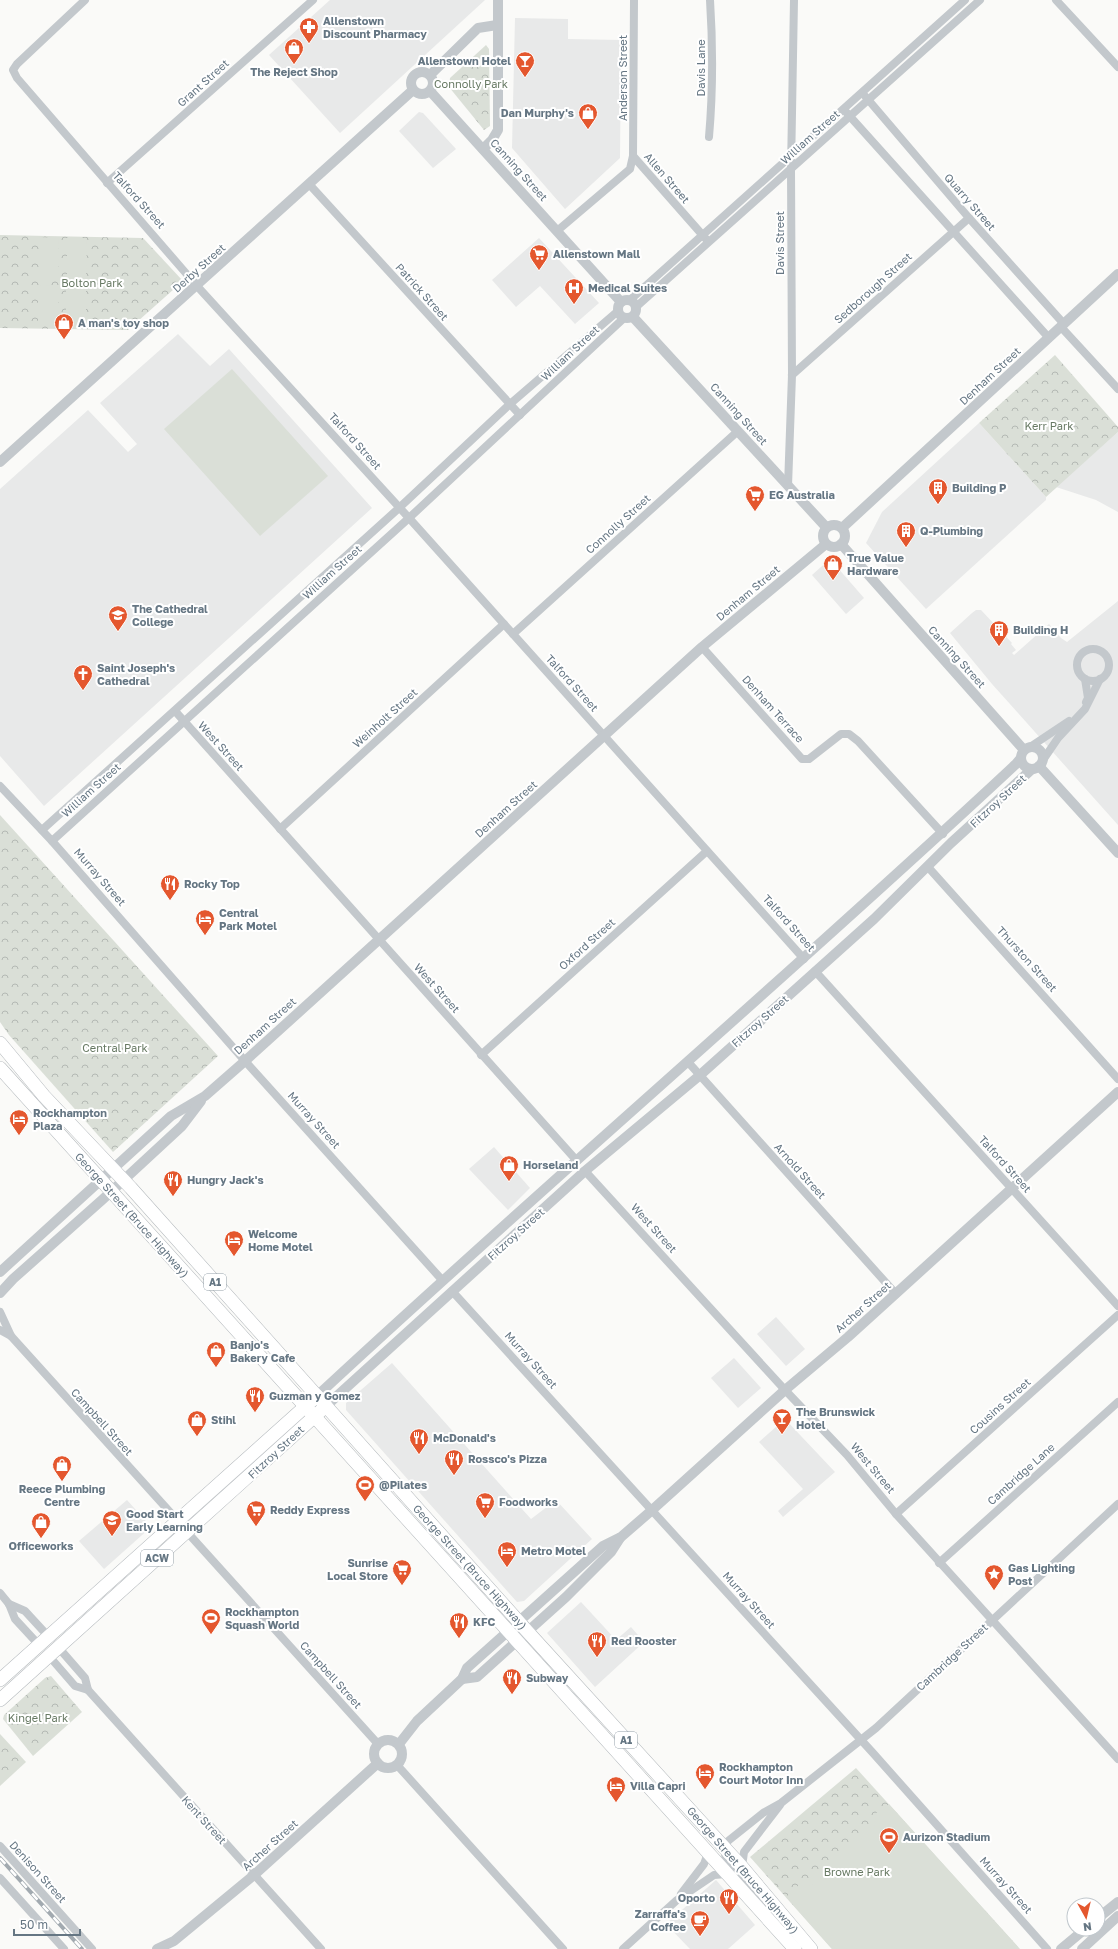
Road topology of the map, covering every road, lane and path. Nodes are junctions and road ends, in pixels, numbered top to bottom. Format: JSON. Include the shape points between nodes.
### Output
{"nodes":[{"id":1,"x":85,"y":0,"type":"edge"},
{"id":2,"x":313,"y":0,"type":"edge"},
{"id":3,"x":498,"y":0,"type":"edge"},
{"id":4,"x":634,"y":0,"type":"edge"},
{"id":5,"x":710,"y":0,"type":"edge"},
{"id":6,"x":794,"y":0,"type":"edge"},
{"id":7,"x":965,"y":0,"type":"edge"},
{"id":8,"x":980,"y":0,"type":"edge"},
{"id":9,"x":1056,"y":0,"type":"edge"},
{"id":10,"x":497,"y":25,"type":"junction"},
{"id":11,"x":1118,"y":67,"type":"edge"},
{"id":12,"x":430,"y":75,"type":"junction"},
{"id":13,"x":413,"y":90,"type":"junction"},
{"id":14,"x":430,"y":91,"type":"junction"},
{"id":15,"x":862,"y":92,"type":"junction"},
{"id":16,"x":867,"y":100,"type":"junction"},
{"id":17,"x":844,"y":109,"type":"junction"},
{"id":18,"x":849,"y":116,"type":"junction"},
{"id":19,"x":709,"y":137,"type":"dead end"},
{"id":20,"x":483,"y":149,"type":"junction"},
{"id":21,"x":633,"y":156,"type":"junction"},
{"id":22,"x":792,"y":156,"type":"junction"},
{"id":23,"x":791,"y":169,"type":"junction"},
{"id":24,"x":107,"y":183,"type":"junction"},
{"id":25,"x":309,"y":184,"type":"junction"},
{"id":26,"x":969,"y":218,"type":"junction"},
{"id":27,"x":954,"y":231,"type":"junction"},
{"id":28,"x":557,"y":232,"type":"junction"},
{"id":29,"x":703,"y":235,"type":"junction"},
{"id":30,"x":709,"y":242,"type":"junction"},
{"id":31,"x":1118,"y":274,"type":"edge"},
{"id":32,"x":197,"y":286,"type":"junction"},
{"id":33,"x":627,"y":309,"type":"junction"},
{"id":34,"x":1063,"y":325,"type":"junction"},
{"id":35,"x":1049,"y":338,"type":"junction"},
{"id":36,"x":792,"y":375,"type":"junction"},
{"id":37,"x":1118,"y":389,"type":"edge"},
{"id":38,"x":510,"y":404,"type":"junction"},
{"id":39,"x":520,"y":415,"type":"junction"},
{"id":40,"x":738,"y":431,"type":"junction"},
{"id":41,"x":0,"y":462,"type":"edge"},
{"id":42,"x":788,"y":486,"type":"junction"},
{"id":43,"x":399,"y":508,"type":"junction"},
{"id":44,"x":409,"y":518,"type":"junction"},
{"id":45,"x":826,"y":527,"type":"junction"},
{"id":46,"x":842,"y":528,"type":"junction"},
{"id":47,"x":826,"y":544,"type":"junction"},
{"id":48,"x":841,"y":544,"type":"junction"},
{"id":49,"x":504,"y":624,"type":"junction"},
{"id":50,"x":513,"y":634,"type":"junction"},
{"id":51,"x":702,"y":647,"type":"junction"},
{"id":52,"x":1085,"y":679,"type":"junction"},
{"id":53,"x":1100,"y":679,"type":"junction"},
{"id":54,"x":175,"y":711,"type":"junction"},
{"id":55,"x":183,"y":721,"type":"junction"},
{"id":56,"x":604,"y":737,"type":"junction"},
{"id":57,"x":1025,"y":752,"type":"junction"},
{"id":58,"x":1037,"y":766,"type":"junction"},
{"id":59,"x":0,"y":786,"type":"edge"},
{"id":60,"x":972,"y":806,"type":"junction"},
{"id":61,"x":982,"y":817,"type":"junction"},
{"id":62,"x":280,"y":829,"type":"junction"},
{"id":63,"x":42,"y":830,"type":"junction"},
{"id":64,"x":943,"y":834,"type":"junction"},
{"id":65,"x":52,"y":841,"type":"junction"},
{"id":66,"x":951,"y":843,"type":"junction"},
{"id":67,"x":707,"y":851,"type":"junction"},
{"id":68,"x":1118,"y":854,"type":"edge"},
{"id":69,"x":919,"y":856,"type":"junction"},
{"id":70,"x":928,"y":867,"type":"junction"},
{"id":71,"x":378,"y":940,"type":"junction"},
{"id":72,"x":804,"y":959,"type":"junction"},
{"id":73,"x":815,"y":971,"type":"junction"},
{"id":74,"x":0,"y":1043,"type":"edge"},
{"id":75,"x":481,"y":1054,"type":"junction"},
{"id":76,"x":245,"y":1061,"type":"junction"},
{"id":77,"x":688,"y":1062,"type":"junction"},
{"id":78,"x":0,"y":1068,"type":"edge"},
{"id":79,"x":700,"y":1076,"type":"junction"},
{"id":80,"x":1118,"y":1079,"type":"edge"},
{"id":81,"x":1118,"y":1092,"type":"edge"},
{"id":82,"x":205,"y":1096,"type":"junction"},
{"id":83,"x":577,"y":1161,"type":"junction"},
{"id":84,"x":113,"y":1170,"type":"junction"},
{"id":85,"x":586,"y":1171,"type":"junction"},
{"id":86,"x":102,"y":1180,"type":"junction"},
{"id":87,"x":123,"y":1180,"type":"junction"},
{"id":88,"x":1012,"y":1189,"type":"junction"},
{"id":89,"x":112,"y":1191,"type":"junction"},
{"id":90,"x":0,"y":1272,"type":"edge"},
{"id":91,"x":443,"y":1281,"type":"junction"},
{"id":92,"x":452,"y":1291,"type":"junction"},
{"id":93,"x":0,"y":1293,"type":"edge"},
{"id":94,"x":896,"y":1294,"type":"junction"},
{"id":95,"x":1117,"y":1303,"type":"edge"},
{"id":96,"x":0,"y":1312,"type":"edge"},
{"id":97,"x":1118,"y":1315,"type":"edge"},
{"id":98,"x":0,"y":1330,"type":"edge"},
{"id":99,"x":11,"y":1336,"type":"junction"},
{"id":100,"x":376,"y":1341,"type":"junction"},
{"id":101,"x":386,"y":1351,"type":"junction"},
{"id":102,"x":785,"y":1390,"type":"junction"},
{"id":103,"x":317,"y":1396,"type":"junction"},
{"id":104,"x":1118,"y":1402,"type":"edge"},
{"id":105,"x":305,"y":1406,"type":"junction"},
{"id":106,"x":326,"y":1406,"type":"junction"},
{"id":107,"x":314,"y":1416,"type":"junction"},
{"id":108,"x":1118,"y":1504,"type":"edge"},
{"id":109,"x":651,"y":1511,"type":"junction"},
{"id":110,"x":896,"y":1514,"type":"junction"},
{"id":111,"x":178,"y":1521,"type":"junction"},
{"id":112,"x":187,"y":1532,"type":"junction"},
{"id":113,"x":621,"y":1537,"type":"junction"},
{"id":114,"x":939,"y":1562,"type":"junction"},
{"id":115,"x":0,"y":1593,"type":"edge"},
{"id":116,"x":10,"y":1604,"type":"junction"},
{"id":117,"x":518,"y":1620,"type":"junction"},
{"id":118,"x":991,"y":1621,"type":"junction"},
{"id":119,"x":507,"y":1630,"type":"junction"},
{"id":120,"x":527,"y":1631,"type":"junction"},
{"id":121,"x":48,"y":1636,"type":"junction"},
{"id":122,"x":516,"y":1641,"type":"junction"},
{"id":123,"x":39,"y":1645,"type":"junction"},
{"id":124,"x":54,"y":1652,"type":"junction"},
{"id":125,"x":462,"y":1679,"type":"junction"},
{"id":126,"x":0,"y":1680,"type":"edge"},
{"id":127,"x":88,"y":1690,"type":"junction"},
{"id":128,"x":0,"y":1700,"type":"edge"},
{"id":129,"x":861,"y":1740,"type":"junction"},
{"id":130,"x":378,"y":1744,"type":"junction"},
{"id":131,"x":399,"y":1744,"type":"junction"},
{"id":132,"x":1118,"y":1759,"type":"edge"},
{"id":133,"x":378,"y":1763,"type":"junction"},
{"id":134,"x":397,"y":1765,"type":"junction"},
{"id":135,"x":781,"y":1803,"type":"junction"},
{"id":136,"x":0,"y":1846,"type":"edge"},
{"id":137,"x":724,"y":1848,"type":"junction"},
{"id":138,"x":708,"y":1853,"type":"junction"},
{"id":139,"x":742,"y":1867,"type":"junction"},
{"id":140,"x":726,"y":1874,"type":"junction"},
{"id":141,"x":254,"y":1875,"type":"junction"},
{"id":142,"x":0,"y":1878,"type":"edge"},
{"id":143,"x":677,"y":1900,"type":"junction"},
{"id":144,"x":1118,"y":1902,"type":"edge"},
{"id":145,"x":1106,"y":1912,"type":"edge"},
{"id":146,"x":1118,"y":1916,"type":"edge"},
{"id":147,"x":1075,"y":1937,"type":"edge"},
{"id":148,"x":173,"y":1945,"type":"edge"},
{"id":149,"x":792,"y":1945,"type":"edge"},
{"id":150,"x":64,"y":1949,"type":"edge"},
{"id":151,"x":92,"y":1949,"type":"edge"},
{"id":152,"x":157,"y":1949,"type":"edge"},
{"id":153,"x":321,"y":1949,"type":"edge"},
{"id":154,"x":563,"y":1949,"type":"edge"},
{"id":155,"x":623,"y":1949,"type":"edge"},
{"id":156,"x":811,"y":1949,"type":"edge"},
{"id":157,"x":1047,"y":1949,"type":"edge"},
{"id":158,"x":1061,"y":1949,"type":"edge"},
{"id":159,"x":1082,"y":1949,"type":"edge"}],
"edges":[{"from":1,"to":24,"type":"street","name":"Talford Street","via":[[13,70],[17,78]]},
{"from":2,"to":24,"type":"street","name":"Grant Street"},
{"from":3,"to":10,"type":"street"},
{"from":4,"to":21,"type":"street","name":"Anderson Street"},
{"from":5,"to":19,"type":"street","name":"Davis Lane","via":[[713,66]]},
{"from":6,"to":22,"type":"street","name":"Davis Street"},
{"from":7,"to":15,"type":"street","name":"William Street"},
{"from":8,"to":16,"type":"street","name":"William Street"},
{"from":9,"to":11,"type":"street"},
{"from":10,"to":12,"type":"street","via":[[478,28]]},
{"from":10,"to":20,"type":"street","via":[[498,130]]},
{"from":12,"to":13,"type":"street","via":[[424,72],[414,74],[411,84]]},
{"from":12,"to":14,"type":"street","via":[[434,81]]},
{"from":13,"to":14,"type":"street","via":[[419,94]]},
{"from":13,"to":25,"type":"street","name":"Derby Street"},
{"from":14,"to":20,"type":"street","name":"Canning Street"},
{"from":15,"to":16,"type":"street","name":"Quarry Street"},
{"from":15,"to":17,"type":"street","name":"William Street"},
{"from":16,"to":18,"type":"street","name":"William Street"},
{"from":16,"to":26,"type":"street","name":"Quarry Street"},
{"from":17,"to":18,"type":"street"},
{"from":17,"to":22,"type":"street","name":"William Street"},
{"from":18,"to":23,"type":"street","name":"William Street"},
{"from":18,"to":27,"type":"street"},
{"from":20,"to":28,"type":"street","name":"Canning Street"},
{"from":21,"to":28,"type":"street","name":"Allen Street","via":[[630,169]]},
{"from":21,"to":29,"type":"street","name":"Allen Street"},
{"from":22,"to":23,"type":"street","name":"Davis Street"},
{"from":22,"to":29,"type":"street","name":"William Street"},
{"from":23,"to":30,"type":"street","name":"William Street"},
{"from":23,"to":36,"type":"street","name":"Davis Street"},
{"from":24,"to":32,"type":"street","name":"Talford Street"},
{"from":25,"to":32,"type":"street","name":"Derby Street"},
{"from":25,"to":38,"type":"street","name":"Patrick Street"},
{"from":26,"to":27,"type":"street","name":"Sedborough Street"},
{"from":26,"to":34,"type":"street","name":"Quarry Street"},
{"from":27,"to":35,"type":"street"},
{"from":27,"to":36,"type":"street","name":"Sedborough Street"},
{"from":28,"to":33,"type":"street","name":"Canning Street"},
{"from":29,"to":30,"type":"street","name":"Allen Street"},
{"from":29,"to":33,"type":"street","name":"William Street"},
{"from":30,"to":33,"type":"street","name":"William Street"},
{"from":31,"to":34,"type":"street","name":"Denham Street"},
{"from":32,"to":41,"type":"street","name":"Derby Street"},
{"from":32,"to":43,"type":"street","name":"Talford Street"},
{"from":33,"to":38,"type":"street","name":"William Street"},
{"from":33,"to":39,"type":"street","name":"William Street"},
{"from":33,"to":40,"type":"street","name":"Canning Street"},
{"from":34,"to":35,"type":"street","name":"Denham Street"},
{"from":34,"to":37,"type":"street","name":"Quarry Street"},
{"from":35,"to":46,"type":"street","name":"Denham Street"},
{"from":36,"to":42,"type":"street","name":"Davis Street"},
{"from":38,"to":39,"type":"street","name":"Patrick Street"},
{"from":38,"to":43,"type":"street","name":"William Street"},
{"from":39,"to":44,"type":"street","name":"William Street"},
{"from":40,"to":42,"type":"street","name":"Canning Street"},
{"from":40,"to":50,"type":"street","name":"Connolly Street"},
{"from":42,"to":45,"type":"street","name":"Canning Street"},
{"from":43,"to":44,"type":"street","name":"Talford Street"},
{"from":43,"to":54,"type":"street","name":"William Street"},
{"from":44,"to":49,"type":"street","name":"Talford Street"},
{"from":44,"to":55,"type":"street","name":"William Street"},
{"from":45,"to":46,"type":"street","via":[[833,525]]},
{"from":45,"to":47,"type":"street","via":[[822,537]]},
{"from":46,"to":48,"type":"street","via":[[845,536]]},
{"from":47,"to":48,"type":"street","via":[[834,547]]},
{"from":47,"to":51,"type":"street","name":"Denham Street"},
{"from":48,"to":57,"type":"street","name":"Canning Street"},
{"from":49,"to":50,"type":"street","name":"Talford Street"},
{"from":49,"to":62,"type":"street","name":"Weinholt Street"},
{"from":50,"to":56,"type":"street","name":"Talford Street"},
{"from":51,"to":56,"type":"street","name":"Denham Street"},
{"from":51,"to":64,"type":"street","name":"Denham Terrace","via":[[802,759],[809,758],[841,734],[849,734]]},
{"from":52,"to":53,"type":"street"},
{"from":52,"to":53,"type":"street","via":[[1078,671],[1077,660],[1083,651],[1094,648],[1104,653],[1109,662],[1107,672]]},
{"from":52,"to":57,"type":"street","via":[[1088,698],[1084,705],[1066,723]]},
{"from":53,"to":58,"type":"street","via":[[1085,709]]},
{"from":54,"to":55,"type":"street","name":"West Street"},
{"from":54,"to":63,"type":"street","name":"William Street"},
{"from":55,"to":62,"type":"street","name":"West Street"},
{"from":55,"to":65,"type":"street","name":"William Street"},
{"from":56,"to":67,"type":"street","name":"Talford Street"},
{"from":56,"to":71,"type":"street","name":"Denham Street"},
{"from":57,"to":58,"type":"street","via":[[1026,767]]},
{"from":57,"to":58,"type":"street","via":[[1040,750],[1042,757]]},
{"from":57,"to":60,"type":"street","name":"Fitzroy Street"},
{"from":58,"to":61,"type":"street","name":"Fitzroy Street"},
{"from":58,"to":68,"type":"street"},
{"from":59,"to":63,"type":"street","name":"Murray Street"},
{"from":60,"to":61,"type":"street"},
{"from":60,"to":64,"type":"street","name":"Fitzroy Street"},
{"from":61,"to":66,"type":"street","name":"Fitzroy Street"},
{"from":62,"to":71,"type":"street","name":"West Street"},
{"from":63,"to":65,"type":"street","name":"Murray Street"},
{"from":64,"to":66,"type":"street","name":"Denham Terrace"},
{"from":64,"to":69,"type":"street","name":"Fitzroy Street"},
{"from":65,"to":76,"type":"street","name":"Murray Street"},
{"from":66,"to":70,"type":"street","name":"Fitzroy Street"},
{"from":67,"to":72,"type":"street","name":"Talford Street"},
{"from":67,"to":75,"type":"street","name":"Oxford Street"},
{"from":69,"to":70,"type":"street","name":"Thurston Street"},
{"from":69,"to":72,"type":"street","name":"Fitzroy Street"},
{"from":70,"to":73,"type":"street","name":"Fitzroy Street"},
{"from":70,"to":80,"type":"street","name":"Thurston Street"},
{"from":71,"to":75,"type":"street","name":"West Street"},
{"from":71,"to":76,"type":"street","name":"Denham Street"},
{"from":72,"to":73,"type":"street","name":"Talford Street"},
{"from":72,"to":77,"type":"street","name":"Fitzroy Street"},
{"from":73,"to":79,"type":"street","name":"Fitzroy Street"},
{"from":73,"to":88,"type":"street","name":"Talford Street"},
{"from":74,"to":84,"type":"main road","name":"George Street (Bruce Highway)","number":"A1","via":[[44,1096]]},
{"from":75,"to":83,"type":"street","name":"West Street"},
{"from":76,"to":82,"type":"street","name":"Denham Street"},
{"from":76,"to":91,"type":"street","name":"Murray Street"},
{"from":77,"to":79,"type":"street","name":"Arnold Street"},
{"from":77,"to":83,"type":"street","name":"Fitzroy Street"},
{"from":78,"to":86,"type":"main road","name":"George Street (Bruce Highway)","number":"A1"},
{"from":79,"to":85,"type":"street","name":"Fitzroy Street"},
{"from":79,"to":94,"type":"street","name":"Arnold Street"},
{"from":81,"to":88,"type":"street","name":"Archer Street"},
{"from":82,"to":84,"type":"street","name":"Denham Street","via":[[172,1116]]},
{"from":82,"to":87,"type":"street","name":"Denham Street","via":[[182,1126]]},
{"from":83,"to":85,"type":"street","name":"West Street"},
{"from":83,"to":91,"type":"street","name":"Fitzroy Street"},
{"from":84,"to":86,"type":"street","name":"Denham Street"},
{"from":84,"to":87,"type":"main road","name":"George Street (Bruce Highway)","number":"A1"},
{"from":85,"to":92,"type":"street","name":"Fitzroy Street"},
{"from":85,"to":102,"type":"street","name":"West Street"},
{"from":86,"to":89,"type":"main road","name":"George Street (Bruce Highway)","number":"A1"},
{"from":86,"to":90,"type":"street","name":"Denham Street"},
{"from":87,"to":89,"type":"street","name":"Denham Street"},
{"from":87,"to":103,"type":"main road","name":"George Street (Bruce Highway)","number":"A1"},
{"from":88,"to":94,"type":"street","name":"Archer Street"},
{"from":88,"to":95,"type":"street","name":"Talford Street"},
{"from":89,"to":93,"type":"street","name":"Denham Street"},
{"from":89,"to":105,"type":"main road","name":"George Street (Bruce Highway)","number":"A1"},
{"from":91,"to":92,"type":"street","name":"Murray Street"},
{"from":91,"to":100,"type":"street","name":"Fitzroy Street"},
{"from":92,"to":101,"type":"street","name":"Fitzroy Street"},
{"from":92,"to":109,"type":"street","name":"Murray Street"},
{"from":94,"to":102,"type":"street","name":"Archer Street"},
{"from":96,"to":99,"type":"street","name":"Campbell Street"},
{"from":97,"to":110,"type":"street","name":"Cousins Street"},
{"from":98,"to":99,"type":"street","name":"Campbell Street"},
{"from":99,"to":111,"type":"street","name":"Campbell Street"},
{"from":100,"to":101,"type":"street"},
{"from":100,"to":103,"type":"street","name":"Fitzroy Street"},
{"from":101,"to":106,"type":"street","name":"Fitzroy Street"},
{"from":102,"to":109,"type":"street","name":"Archer Street"},
{"from":102,"to":110,"type":"street","name":"West Street","via":[[847,1455]]},
{"from":103,"to":105,"type":"main road","name":"Fitzroy Street"},
{"from":103,"to":106,"type":"main road","name":"George Street (Bruce Highway)","number":"A1"},
{"from":104,"to":114,"type":"street","name":"Cambridge Lane"},
{"from":105,"to":107,"type":"main road","name":"George Street (Bruce Highway)","number":"A1"},
{"from":105,"to":111,"type":"main road","name":"Fitzroy Street","number":"ACW"},
{"from":106,"to":107,"type":"main road","name":"Fitzroy Street","number":"ACW"},
{"from":106,"to":117,"type":"main road","name":"George Street (Bruce Highway)","number":"A1"},
{"from":107,"to":112,"type":"main road","name":"Fitzroy Street","number":"ACW"},
{"from":107,"to":119,"type":"main road","name":"George Street (Bruce Highway)","number":"A1"},
{"from":108,"to":118,"type":"street","name":"Cambridge Street"},
{"from":109,"to":113,"type":"street","name":"Archer Street"},
{"from":109,"to":129,"type":"street","name":"Murray Street"},
{"from":110,"to":114,"type":"street","name":"West Street"},
{"from":111,"to":112,"type":"main road"},
{"from":111,"to":121,"type":"main road","name":"Fitzroy Street","number":"ACW"},
{"from":112,"to":124,"type":"main road","name":"Fitzroy Street","number":"ACW"},
{"from":112,"to":130,"type":"street","name":"Campbell Street"},
{"from":113,"to":117,"type":"street","name":"Archer Street","via":[[603,1546]]},
{"from":113,"to":120,"type":"street","name":"Archer Street","via":[[612,1552]]},
{"from":114,"to":118,"type":"street","name":"West Street"},
{"from":115,"to":116,"type":"street","name":"Kent Street"},
{"from":116,"to":121,"type":"street","name":"Kent Street","via":[[25,1611]]},
{"from":116,"to":123,"type":"street","name":"Kent Street","via":[[14,1619]]},
{"from":117,"to":119,"type":"street","name":"Archer Street"},
{"from":117,"to":120,"type":"main road","name":"George Street (Bruce Highway)","number":"A1"},
{"from":118,"to":129,"type":"street","name":"Cambridge Street"},
{"from":118,"to":132,"type":"street","name":"West Street"},
{"from":119,"to":122,"type":"main road","name":"George Street (Bruce Highway)","number":"A1"},
{"from":119,"to":125,"type":"street","name":"Archer Street","via":[[467,1668]]},
{"from":120,"to":122,"type":"street","name":"Archer Street"},
{"from":120,"to":137,"type":"main road","name":"George Street (Bruce Highway)","number":"A1"},
{"from":121,"to":123,"type":"main road","name":"Fitzroy Street","number":"ACW"},
{"from":121,"to":124,"type":"main road","name":"Kent Street"},
{"from":122,"to":125,"type":"street","name":"Archer Street","via":[[476,1677]]},
{"from":122,"to":138,"type":"main road","name":"George Street (Bruce Highway)","number":"A1"},
{"from":123,"to":124,"type":"main road","name":"Kent Street"},
{"from":123,"to":126,"type":"main road","name":"Fitzroy Street","number":"ACW"},
{"from":124,"to":127,"type":"street","name":"Kent Street","via":[[85,1678]]},
{"from":124,"to":127,"type":"street","name":"Kent Street","via":[[75,1686]]},
{"from":124,"to":128,"type":"main road","name":"Fitzroy Street","number":"ACW"},
{"from":125,"to":131,"type":"street","name":"Archer Street","via":[[417,1721]]},
{"from":127,"to":141,"type":"street","name":"Kent Street"},
{"from":129,"to":135,"type":"street","name":"Cambridge Street"},
{"from":129,"to":157,"type":"street","name":"Murray Street"},
{"from":130,"to":131,"type":"street","via":[[386,1740]]},
{"from":130,"to":133,"type":"street","via":[[374,1754]]},
{"from":131,"to":134,"type":"street","via":[[403,1753]]},
{"from":133,"to":134,"type":"street","via":[[387,1768]]},
{"from":133,"to":141,"type":"street","name":"Archer Street"},
{"from":134,"to":154,"type":"street"},
{"from":135,"to":137,"type":"street","name":"Cambridge Street","via":[[763,1813],[728,1841]]},
{"from":135,"to":139,"type":"street","name":"Cambridge Street","via":[[744,1852]]},
{"from":136,"to":151,"type":"street","name":"Denison Street"},
{"from":137,"to":139,"type":"main road","name":"George Street (Bruce Highway)","number":"A1"},
{"from":137,"to":149,"type":"street","via":[[726,1860],[768,1909]]},
{"from":138,"to":140,"type":"main road","name":"George Street (Bruce Highway)","number":"A1"},
{"from":138,"to":143,"type":"street","via":[[704,1864]]},
{"from":139,"to":156,"type":"main road","name":"George Street (Bruce Highway)","number":"A1"},
{"from":140,"to":143,"type":"street","via":[[714,1875]]},
{"from":140,"to":149,"type":"main road","name":"George Street (Bruce Highway)","number":"A1"},
{"from":141,"to":148,"type":"street","name":"Archer Street"},
{"from":141,"to":153,"type":"street","name":"Kent Street"},
{"from":142,"to":150,"type":"street"},
{"from":143,"to":155,"type":"street"},
{"from":144,"to":145,"type":"street"},
{"from":146,"to":159,"type":"street"},
{"from":147,"to":158,"type":"street"},
{"from":148,"to":152,"type":"street","name":"Archer Street"}]}
